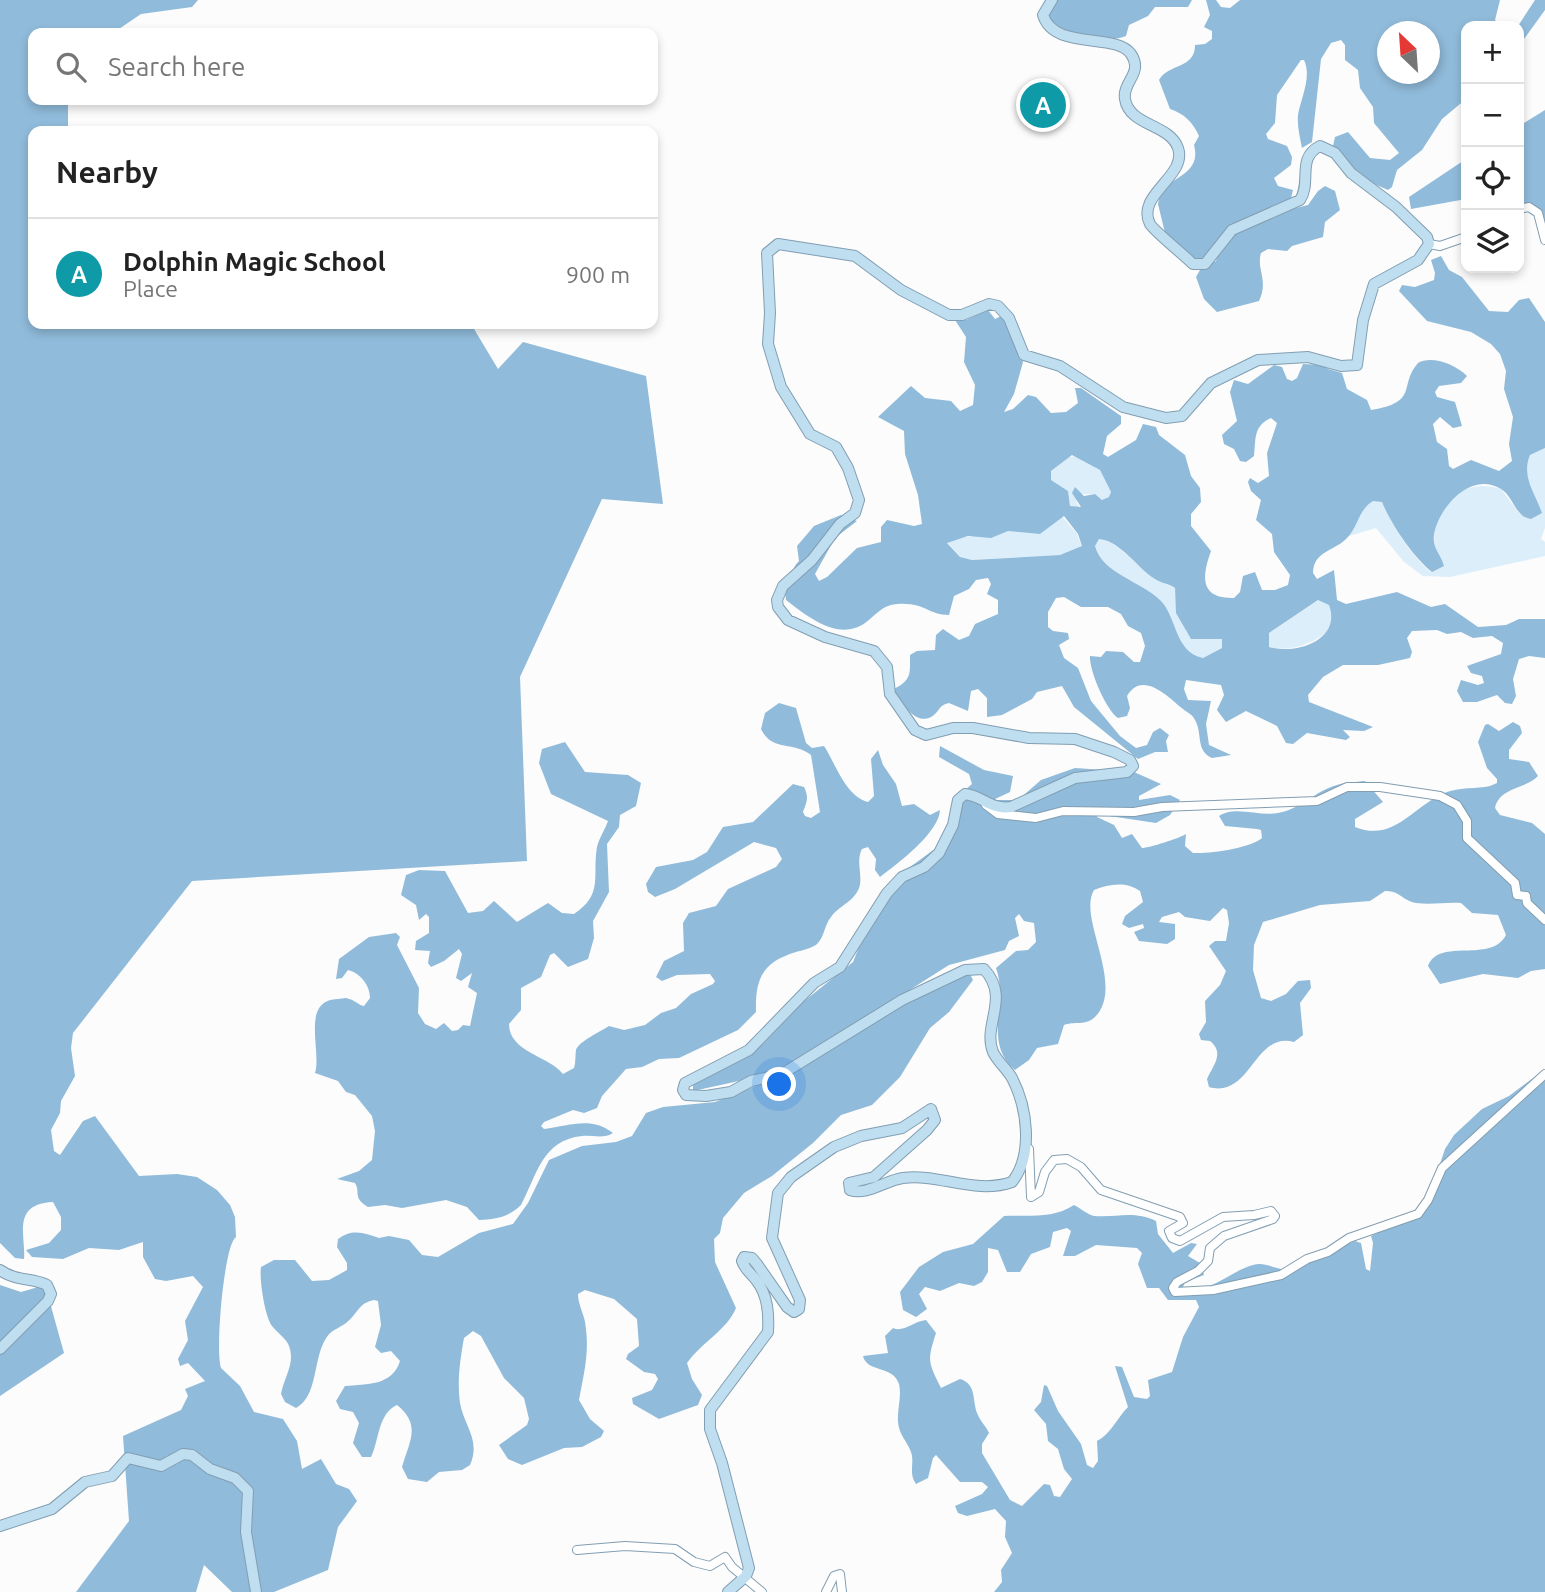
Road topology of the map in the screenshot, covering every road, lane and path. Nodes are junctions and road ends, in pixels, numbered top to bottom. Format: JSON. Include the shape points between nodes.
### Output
{"nodes":[{"id":1,"x":1052,"y":0,"type":"edge"},
{"id":2,"x":1524,"y":208,"type":"edge"},
{"id":3,"x":1461,"y":239,"type":"edge"},
{"id":4,"x":1545,"y":240,"type":"edge"},
{"id":5,"x":1429,"y":244,"type":"junction"},
{"id":6,"x":984,"y":804,"type":"junction"},
{"id":7,"x":1545,"y":920,"type":"edge"},
{"id":8,"x":1545,"y":1074,"type":"edge"},
{"id":9,"x":1025,"y":1138,"type":"junction"},
{"id":10,"x":0,"y":1270,"type":"edge"},
{"id":11,"x":0,"y":1349,"type":"edge"},
{"id":12,"x":0,"y":1526,"type":"edge"},
{"id":13,"x":577,"y":1550,"type":"dead end"},
{"id":14,"x":746,"y":1576,"type":"junction"},
{"id":15,"x":256,"y":1592,"type":"edge"},
{"id":16,"x":727,"y":1592,"type":"edge"},
{"id":17,"x":754,"y":1592,"type":"edge"},
{"id":18,"x":762,"y":1592,"type":"edge"},
{"id":19,"x":826,"y":1592,"type":"edge"},
{"id":20,"x":842,"y":1592,"type":"edge"}],
"edges":[{"from":1,"to":5,"type":"main road","via":[[1043,17],[1055,30],[1122,47],[1132,55],[1135,70],[1125,91],[1126,104],[1173,139],[1180,153],[1150,204],[1149,220],[1155,231],[1195,265],[1205,264],[1222,239],[1238,226],[1300,200],[1307,159],[1320,146],[1331,149],[1351,173],[1396,207]]},
{"from":2,"to":4,"type":"street","via":[[1538,213]]},
{"from":3,"to":5,"type":"street","via":[[1440,246]]},
{"from":5,"to":6,"type":"main road","via":[[1418,260],[1374,285],[1357,365],[1340,366],[1308,356],[1258,360],[1210,383],[1185,414],[1170,418],[1123,407],[1057,364],[1024,355],[999,306],[989,304],[949,315],[910,296],[845,253],[816,253],[778,244],[769,248],[768,344],[781,387],[810,434],[836,447],[844,458],[859,500],[855,513],[839,524],[783,586],[777,600],[780,612],[825,637],[874,651],[887,667],[890,694],[915,730],[926,735],[973,728],[1029,738],[1076,739],[1133,763],[1132,771],[1075,778],[1011,807]]},
{"from":6,"to":7,"type":"street","via":[[998,814],[1036,818],[1063,811],[1134,812],[1317,801],[1347,787],[1430,794],[1457,805],[1467,821],[1467,838],[1515,883],[1517,895],[1526,897]]},
{"from":6,"to":9,"type":"main road","via":[[965,794],[958,800],[953,825],[939,853],[924,867],[902,877],[887,893],[846,961],[814,982],[749,1050],[690,1079],[682,1090],[686,1095],[706,1096],[782,1074],[902,1000],[965,970],[984,969],[992,977],[996,996],[993,1052],[1017,1088],[1026,1119]]},
{"from":8,"to":9,"type":"street","via":[[1442,1168],[1418,1214],[1349,1238],[1281,1275],[1195,1292],[1175,1292],[1173,1288],[1208,1261],[1210,1248],[1224,1236],[1273,1219],[1271,1211],[1223,1217],[1180,1241],[1169,1231],[1183,1223],[1180,1217],[1101,1190],[1081,1167],[1061,1158],[1050,1166],[1039,1192],[1031,1197]]},
{"from":9,"to":14,"type":"main road","via":[[1016,1177],[1003,1185],[966,1186],[902,1178],[867,1190],[850,1190],[849,1183],[874,1177],[927,1130],[935,1120],[931,1109],[902,1128],[834,1147],[791,1177],[778,1192],[771,1231],[800,1300],[799,1309],[794,1312],[787,1307],[752,1258],[744,1257],[744,1268],[766,1301],[768,1332],[710,1410],[710,1429],[748,1559]]},
{"from":10,"to":11,"type":"main road","via":[[18,1280],[41,1282],[51,1293]]},
{"from":12,"to":15,"type":"main road","via":[[52,1508],[85,1482],[112,1476],[128,1458],[161,1466],[183,1454],[192,1455],[210,1469],[235,1478],[248,1491],[246,1532]]},
{"from":13,"to":14,"type":"street","via":[[625,1546],[675,1549],[710,1566],[725,1558]]},
{"from":14,"to":16,"type":"main road"},
{"from":14,"to":17,"type":"street"},
{"from":14,"to":18,"type":"street"},
{"from":19,"to":20,"type":"street","via":[[834,1576],[840,1574]]}]}
